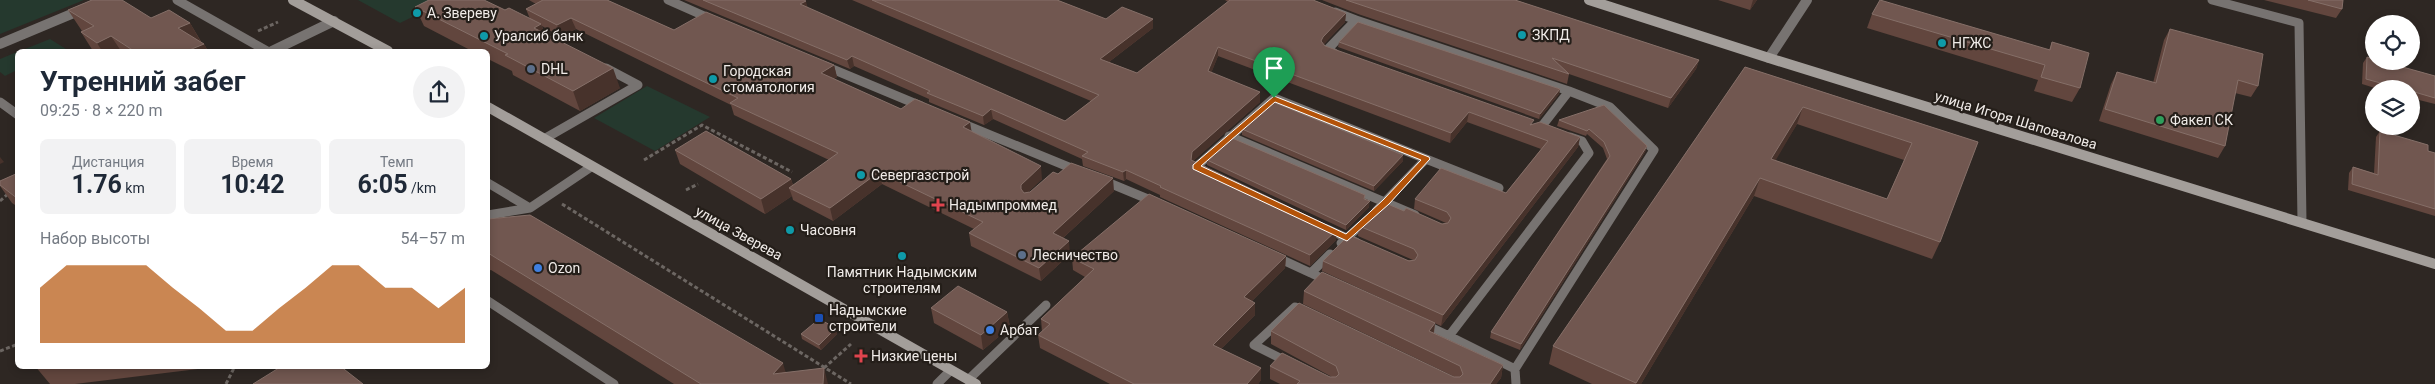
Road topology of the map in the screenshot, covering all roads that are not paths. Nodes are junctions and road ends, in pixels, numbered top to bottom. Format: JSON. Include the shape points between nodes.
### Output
{"nodes":[{"id":1,"x":105,"y":0,"type":"edge"},
{"id":2,"x":177,"y":0,"type":"edge"},
{"id":3,"x":295,"y":0,"type":"edge"},
{"id":4,"x":668,"y":0,"type":"edge"},
{"id":5,"x":1589,"y":0,"type":"edge"},
{"id":6,"x":1808,"y":0,"type":"edge"},
{"id":7,"x":2212,"y":0,"type":"edge"},
{"id":8,"x":1325,"y":8,"type":"edge"},
{"id":9,"x":1356,"y":20,"type":"junction"},
{"id":10,"x":334,"y":21,"type":"junction"},
{"id":11,"x":718,"y":22,"type":"edge"},
{"id":12,"x":0,"y":44,"type":"edge"},
{"id":13,"x":263,"y":49,"type":"edge"},
{"id":14,"x":276,"y":49,"type":"edge"},
{"id":15,"x":384,"y":49,"type":"edge"},
{"id":16,"x":1346,"y":57,"type":"edge"},
{"id":17,"x":1769,"y":58,"type":"junction"},
{"id":18,"x":594,"y":61,"type":"edge"},
{"id":19,"x":818,"y":64,"type":"edge"},
{"id":20,"x":1569,"y":90,"type":"junction"},
{"id":21,"x":0,"y":102,"type":"edge"},
{"id":22,"x":490,"y":108,"type":"edge"},
{"id":23,"x":928,"y":109,"type":"edge"},
{"id":24,"x":15,"y":113,"type":"edge"},
{"id":25,"x":956,"y":120,"type":"edge"},
{"id":26,"x":1533,"y":123,"type":"edge"},
{"id":27,"x":1550,"y":129,"type":"junction"},
{"id":28,"x":1229,"y":136,"type":"junction"},
{"id":29,"x":544,"y":139,"type":"junction"},
{"id":30,"x":1426,"y":159,"type":"junction"},
{"id":31,"x":591,"y":166,"type":"junction"},
{"id":32,"x":1083,"y":173,"type":"edge"},
{"id":33,"x":1214,"y":175,"type":"edge"},
{"id":34,"x":1092,"y":176,"type":"edge"},
{"id":35,"x":490,"y":184,"type":"edge"},
{"id":36,"x":1499,"y":188,"type":"edge"},
{"id":37,"x":1386,"y":202,"type":"junction"},
{"id":38,"x":1165,"y":207,"type":"edge"},
{"id":39,"x":530,"y":208,"type":"junction"},
{"id":40,"x":490,"y":214,"type":"edge"},
{"id":41,"x":1426,"y":221,"type":"edge"},
{"id":42,"x":2302,"y":222,"type":"junction"},
{"id":43,"x":1320,"y":226,"type":"edge"},
{"id":44,"x":1347,"y":238,"type":"junction"},
{"id":45,"x":1365,"y":246,"type":"edge"},
{"id":46,"x":1265,"y":252,"type":"edge"},
{"id":47,"x":2435,"y":264,"type":"edge"},
{"id":48,"x":1311,"y":273,"type":"junction"},
{"id":49,"x":1336,"y":285,"type":"edge"},
{"id":50,"x":490,"y":302,"type":"edge"},
{"id":51,"x":1046,"y":305,"type":"dead end"},
{"id":52,"x":1313,"y":315,"type":"edge"},
{"id":53,"x":1414,"y":320,"type":"edge"},
{"id":54,"x":1448,"y":336,"type":"junction"},
{"id":55,"x":1297,"y":366,"type":"edge"},
{"id":56,"x":1515,"y":369,"type":"junction"},
{"id":57,"x":951,"y":370,"type":"junction"},
{"id":58,"x":972,"y":382,"type":"edge"},
{"id":59,"x":614,"y":384,"type":"edge"},
{"id":60,"x":937,"y":384,"type":"edge"},
{"id":61,"x":1516,"y":384,"type":"edge"}],
"edges":[{"from":1,"to":12,"type":"street"},
{"from":2,"to":13,"type":"lane"},
{"from":3,"to":10,"type":"street"},
{"from":4,"to":11,"type":"lane"},
{"from":5,"to":17,"type":"street","name":"улица Игоря Шаповалова"},
{"from":6,"to":17,"type":"street"},
{"from":7,"to":42,"type":"lane","via":[[2299,23]]},
{"from":8,"to":9,"type":"lane"},
{"from":9,"to":16,"type":"lane","via":[[1327,50]]},
{"from":9,"to":20,"type":"lane"},
{"from":10,"to":14,"type":"street"},
{"from":10,"to":15,"type":"street"},
{"from":17,"to":42,"type":"street","name":"улица Игоря Шаповалова"},
{"from":18,"to":29,"type":"lane","via":[[638,85]]},
{"from":19,"to":23,"type":"lane"},
{"from":20,"to":27,"type":"lane"},
{"from":20,"to":56,"type":"lane","via":[[1610,107],[1654,150]]},
{"from":21,"to":24,"type":"lane"},
{"from":22,"to":29,"type":"street","name":"улица Зверева"},
{"from":25,"to":32,"type":"lane","via":[[1062,169]]},
{"from":26,"to":27,"type":"lane"},
{"from":27,"to":54,"type":"lane","via":[[1582,141],[1589,154]]},
{"from":28,"to":30,"type":"lane","via":[[1274,98]]},
{"from":28,"to":33,"type":"lane","via":[[1196,167]]},
{"from":28,"to":37,"type":"lane"},
{"from":29,"to":31,"type":"street","name":"улица Зверева"},
{"from":30,"to":36,"type":"lane"},
{"from":30,"to":37,"type":"lane"},
{"from":31,"to":39,"type":"lane"},
{"from":31,"to":57,"type":"street","name":"улица Зверева"},
{"from":34,"to":38,"type":"lane"},
{"from":35,"to":39,"type":"lane"},
{"from":37,"to":41,"type":"lane"},
{"from":37,"to":44,"type":"lane"},
{"from":39,"to":40,"type":"lane"},
{"from":42,"to":47,"type":"street","name":"улица Игоря Шаповалова"},
{"from":43,"to":44,"type":"lane"},
{"from":44,"to":45,"type":"lane"},
{"from":44,"to":48,"type":"lane"},
{"from":46,"to":48,"type":"lane"},
{"from":48,"to":49,"type":"lane"},
{"from":50,"to":59,"type":"lane"},
{"from":51,"to":58,"type":"lane"},
{"from":52,"to":55,"type":"lane","via":[[1295,307],[1254,345]]},
{"from":53,"to":54,"type":"lane"},
{"from":54,"to":56,"type":"lane"},
{"from":56,"to":61,"type":"lane"},
{"from":57,"to":58,"type":"street","name":"улица Зверева"},
{"from":57,"to":60,"type":"lane"}]}
